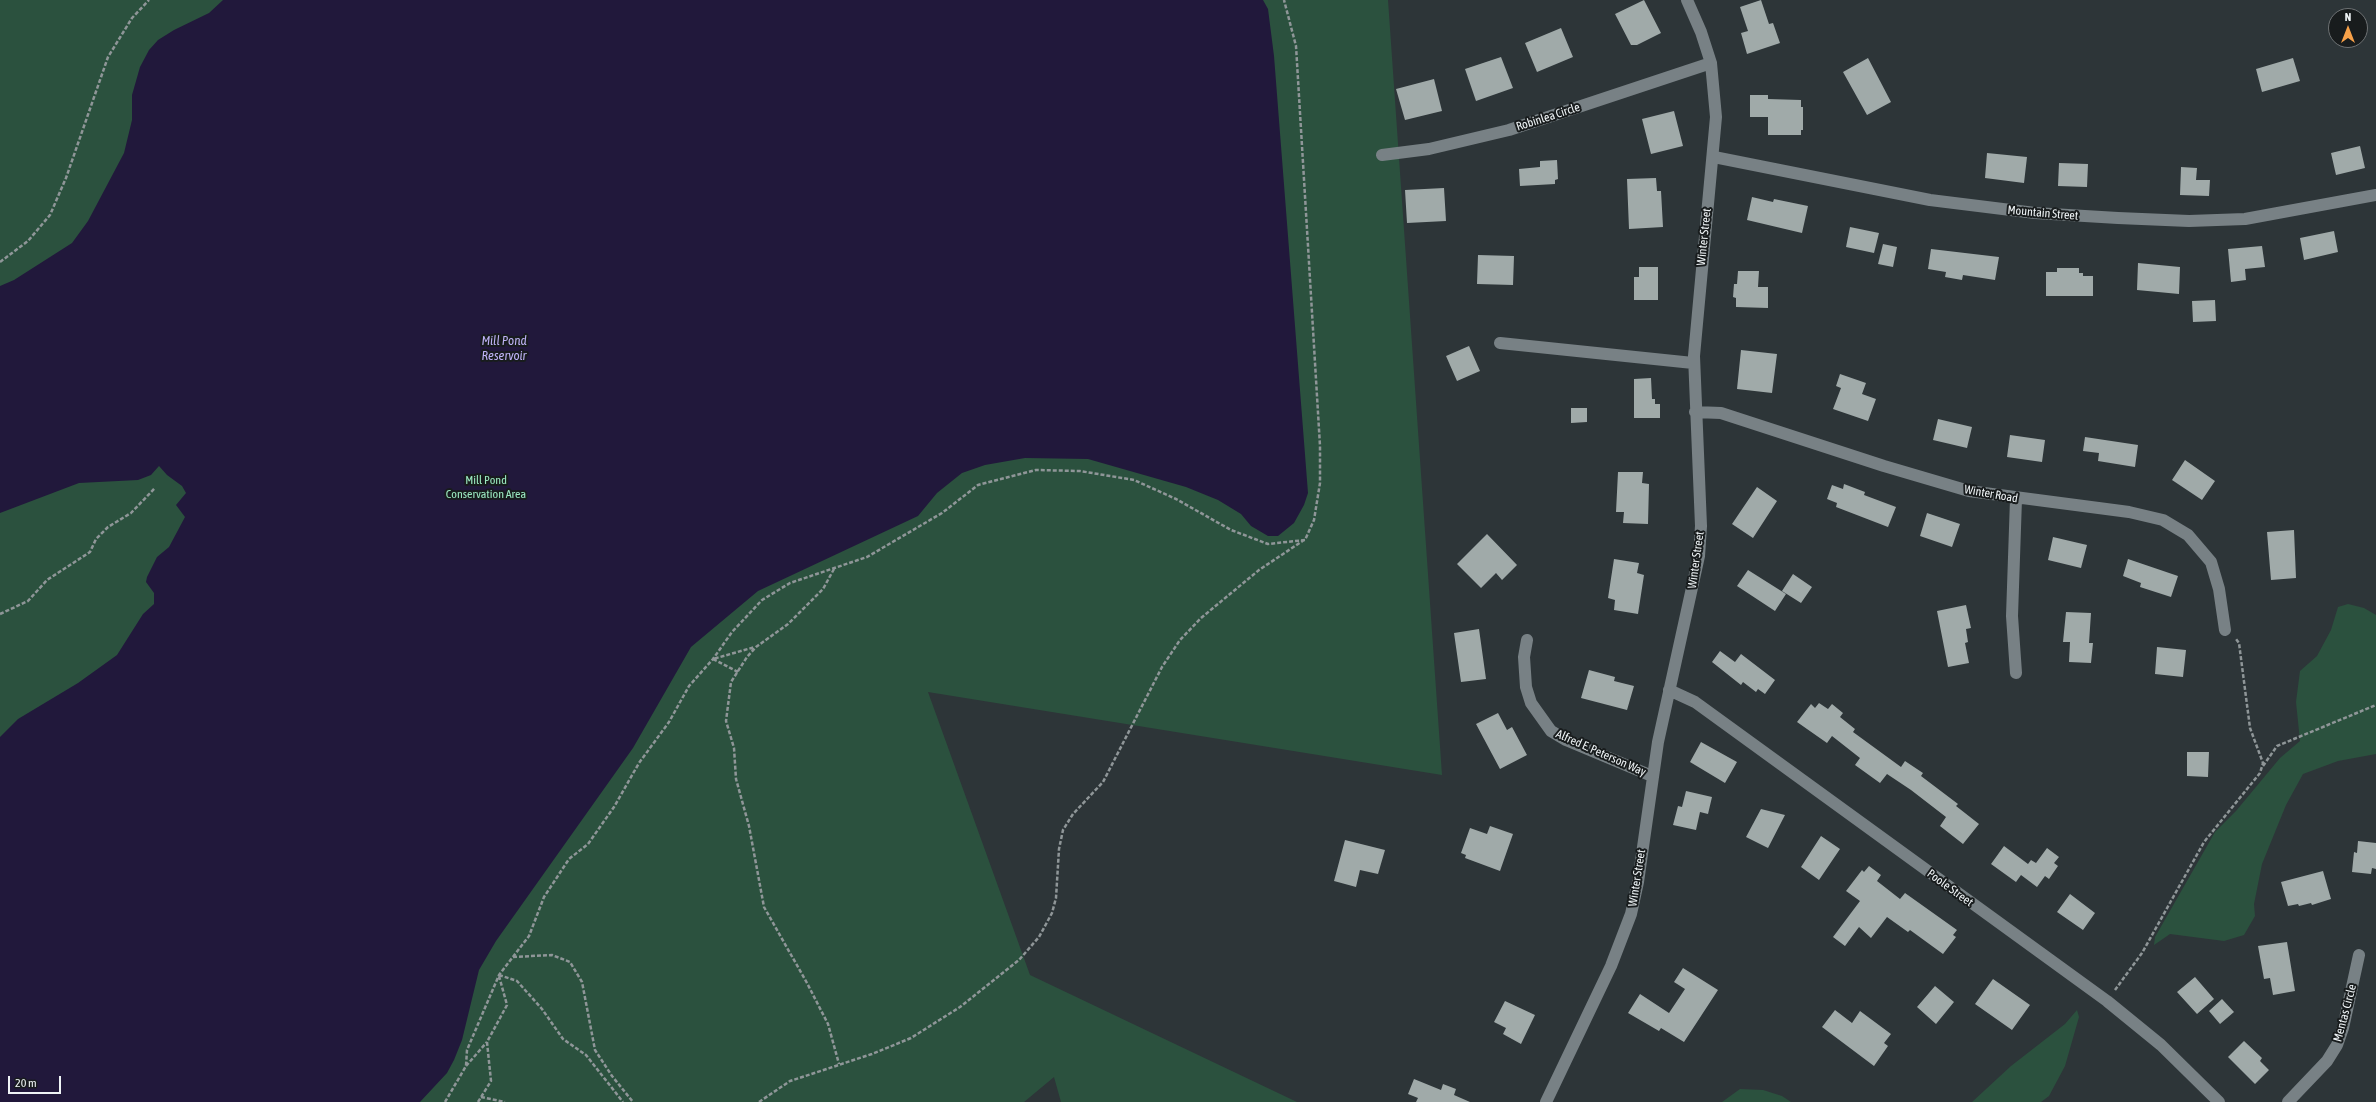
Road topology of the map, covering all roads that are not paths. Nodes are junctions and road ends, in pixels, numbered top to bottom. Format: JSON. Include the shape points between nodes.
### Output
{"nodes":[{"id":1,"x":1687,"y":0,"type":"edge"},
{"id":2,"x":1711,"y":63,"type":"junction"},
{"id":3,"x":1382,"y":155,"type":"dead end"},
{"id":4,"x":1714,"y":157,"type":"junction"},
{"id":5,"x":2376,"y":195,"type":"edge"},
{"id":6,"x":1500,"y":343,"type":"dead end"},
{"id":7,"x":1693,"y":363,"type":"junction"},
{"id":8,"x":1695,"y":412,"type":"junction"},
{"id":9,"x":2016,"y":499,"type":"junction"},
{"id":10,"x":2225,"y":630,"type":"road end"},
{"id":11,"x":1527,"y":640,"type":"dead end"},
{"id":12,"x":2016,"y":672,"type":"dead end"},
{"id":13,"x":1669,"y":690,"type":"junction"},
{"id":14,"x":1652,"y":776,"type":"junction"},
{"id":15,"x":2359,"y":955,"type":"dead end"},
{"id":16,"x":1546,"y":1102,"type":"edge"},
{"id":17,"x":2219,"y":1102,"type":"edge"},
{"id":18,"x":2288,"y":1102,"type":"edge"}],
"edges":[{"from":1,"to":2,"type":"street","name":"Winter Street"},
{"from":2,"to":3,"type":"street","name":"Robinlea Circle","via":[[1502,132],[1429,149]]},
{"from":2,"to":4,"type":"street","name":"Winter Street","via":[[1716,105]]},
{"from":4,"to":5,"type":"street","name":"Mountain Street","via":[[1930,200],[2035,213],[2118,218],[2189,221],[2245,219]]},
{"from":4,"to":7,"type":"street","name":"Winter Street"},
{"from":6,"to":7,"type":"street"},
{"from":7,"to":8,"type":"street","name":"Winter Street"},
{"from":8,"to":9,"type":"street","name":"Winter Road","via":[[1721,413],[1924,478],[1969,491]]},
{"from":8,"to":13,"type":"street","name":"Winter Street","via":[[1700,542],[1694,581]]},
{"from":9,"to":10,"type":"street","name":"Winter Road","via":[[2138,513],[2157,518],[2180,529],[2195,542],[2213,568],[2219,588]]},
{"from":9,"to":12,"type":"street","via":[[2012,624]]},
{"from":11,"to":14,"type":"street","name":"Alfred E. Peterson Way","via":[[1524,657],[1526,687],[1531,702],[1551,731],[1566,740]]},
{"from":13,"to":14,"type":"street","name":"Winter Street"},
{"from":13,"to":17,"type":"street","name":"Poole Street","via":[[1695,702],[2107,1001],[2160,1044]]},
{"from":14,"to":16,"type":"street","name":"Winter Street","via":[[1638,882],[1631,914],[1611,966]]},
{"from":15,"to":18,"type":"street","name":"Mentas Circle","via":[[2344,1028],[2337,1045],[2327,1061]]}]}
